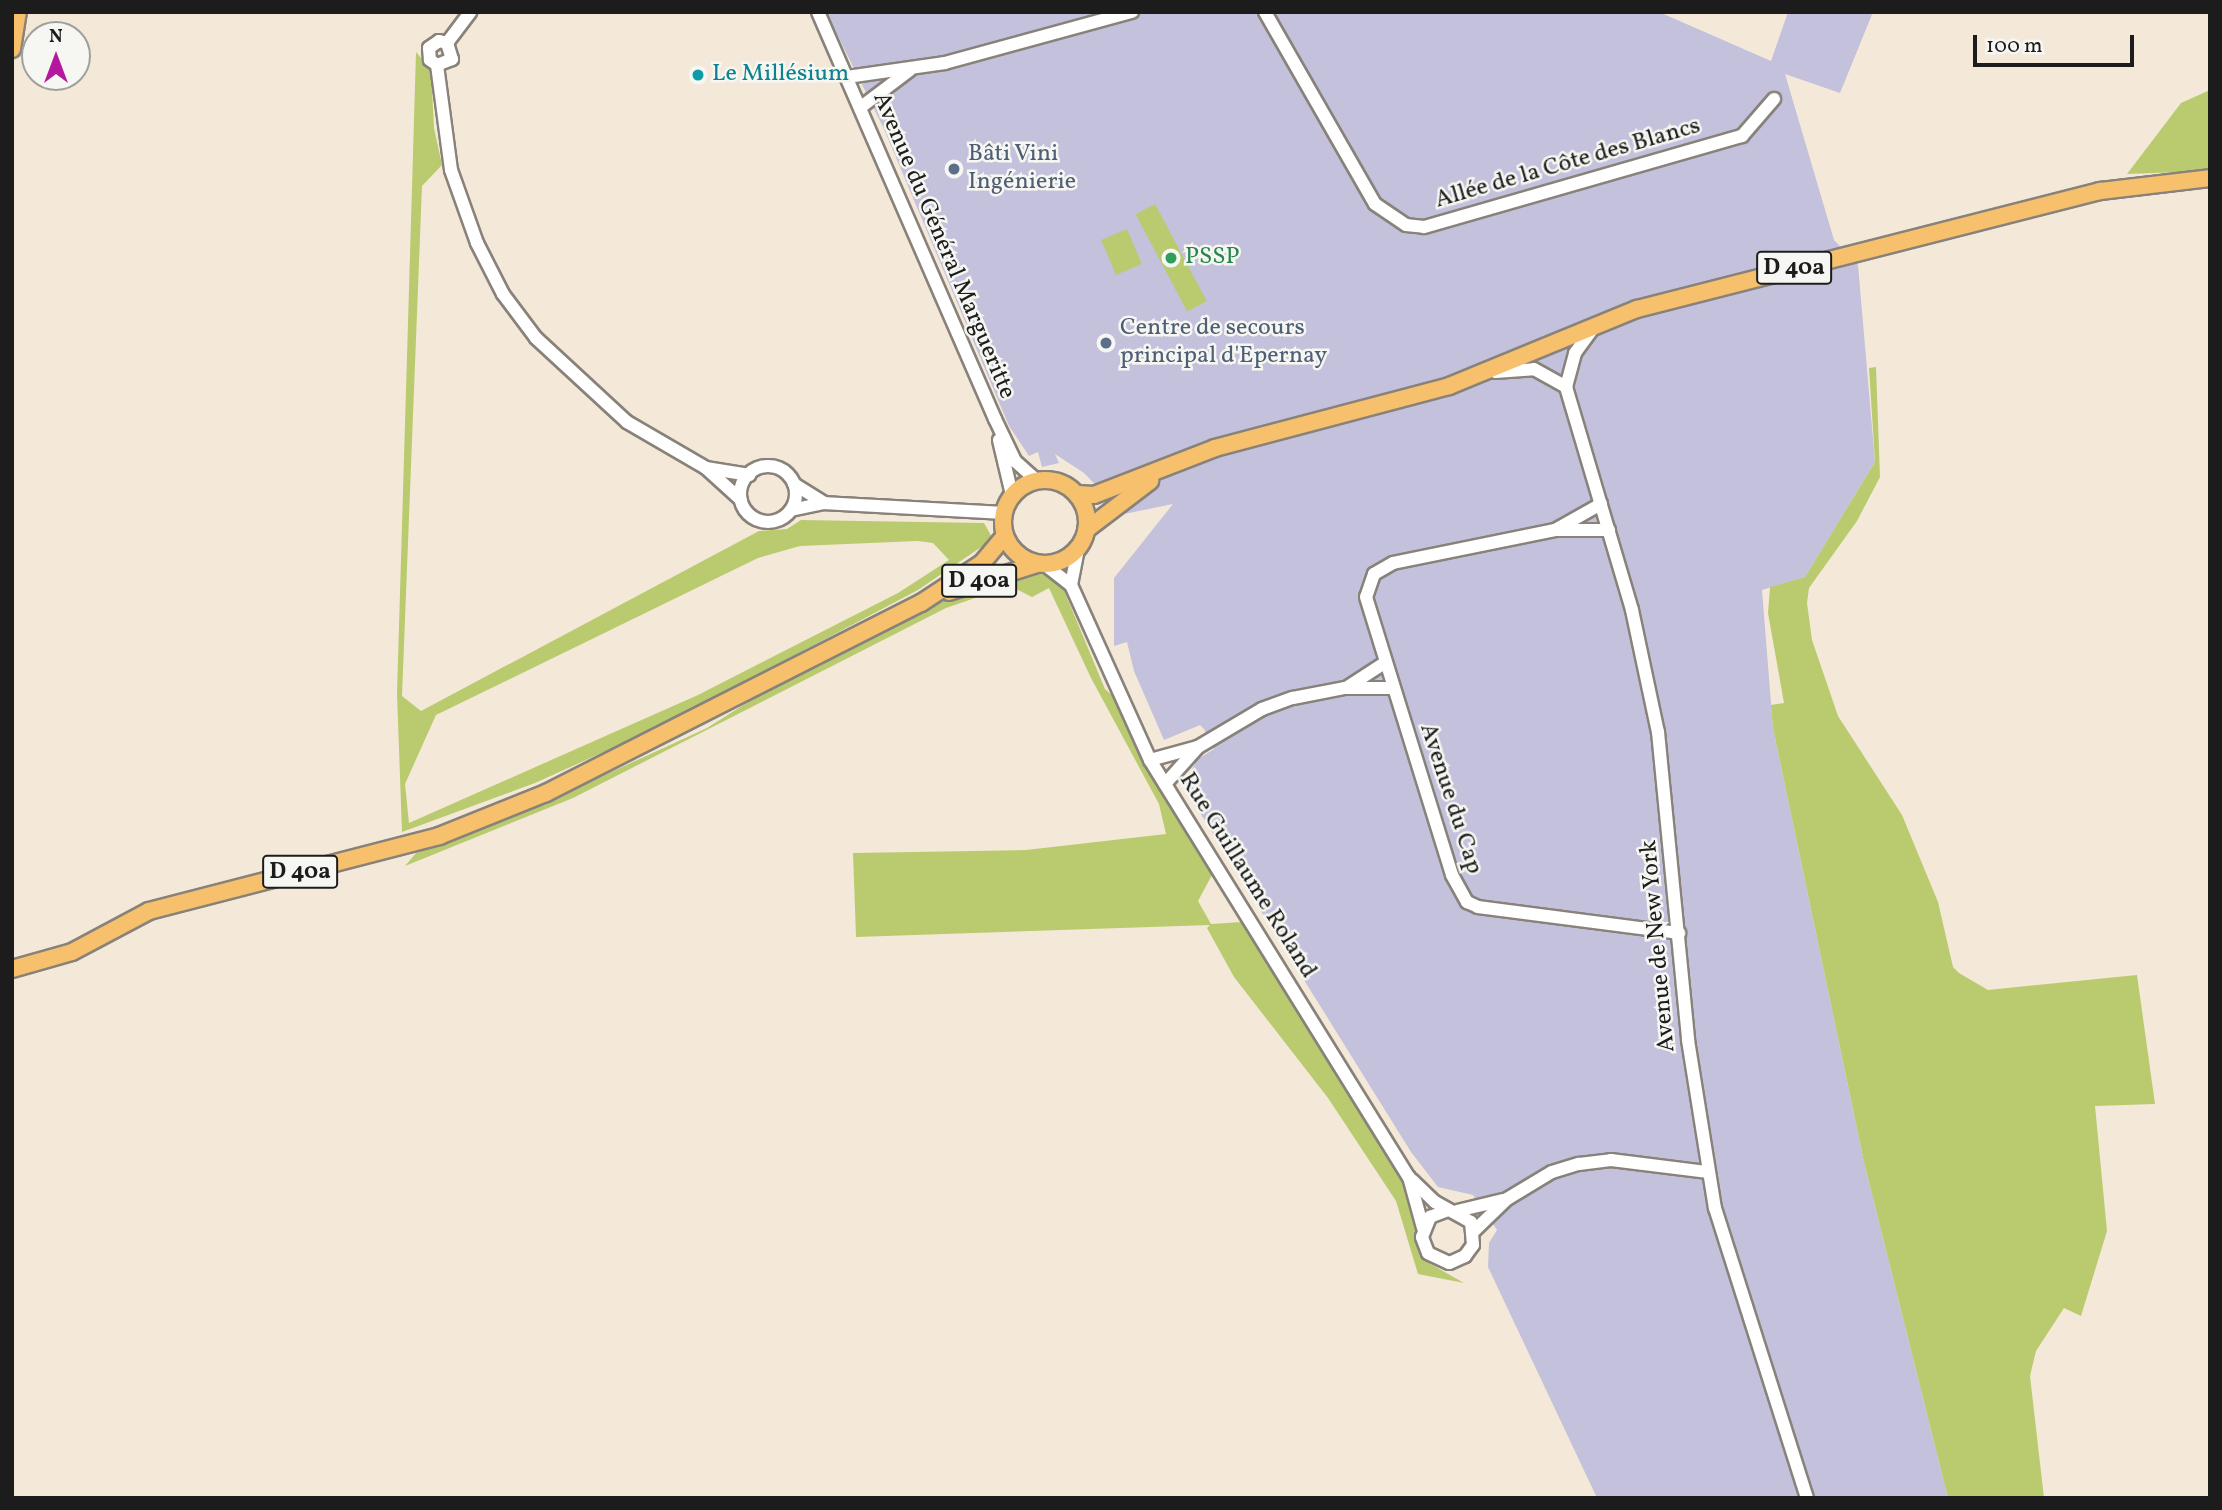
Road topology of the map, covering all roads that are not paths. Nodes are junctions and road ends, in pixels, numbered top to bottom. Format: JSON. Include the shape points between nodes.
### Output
{"nodes":[{"id":1,"x":18,"y":12,"type":"edge"},
{"id":2,"x":470,"y":12,"type":"edge"},
{"id":3,"x":818,"y":12,"type":"edge"},
{"id":4,"x":1132,"y":12,"type":"edge"},
{"id":5,"x":1265,"y":12,"type":"edge"},
{"id":6,"x":447,"y":43,"type":"junction"},
{"id":7,"x":12,"y":48,"type":"edge"},
{"id":8,"x":437,"y":65,"type":"junction"},
{"id":9,"x":913,"y":68,"type":"junction"},
{"id":10,"x":847,"y":77,"type":"junction"},
{"id":11,"x":1774,"y":99,"type":"dead end"},
{"id":12,"x":860,"y":107,"type":"junction"},
{"id":13,"x":2210,"y":178,"type":"edge"},
{"id":14,"x":1599,"y":322,"type":"junction"},
{"id":15,"x":1480,"y":374,"type":"junction"},
{"id":16,"x":1566,"y":387,"type":"junction"},
{"id":17,"x":995,"y":419,"type":"junction"},
{"id":18,"x":706,"y":468,"type":"junction"},
{"id":19,"x":1169,"y":468,"type":"junction"},
{"id":20,"x":749,"y":475,"type":"junction"},
{"id":21,"x":1037,"y":481,"type":"junction"},
{"id":22,"x":794,"y":484,"type":"junction"},
{"id":23,"x":1077,"y":494,"type":"junction"},
{"id":24,"x":1012,"y":495,"type":"junction"},
{"id":25,"x":741,"y":500,"type":"junction"},
{"id":26,"x":824,"y":503,"type":"junction"},
{"id":27,"x":1601,"y":504,"type":"junction"},
{"id":28,"x":791,"y":510,"type":"junction"},
{"id":29,"x":1003,"y":513,"type":"junction"},
{"id":30,"x":1086,"y":530,"type":"junction"},
{"id":31,"x":1555,"y":530,"type":"junction"},
{"id":32,"x":1608,"y":530,"type":"junction"},
{"id":33,"x":1005,"y":536,"type":"junction"},
{"id":34,"x":1078,"y":549,"type":"junction"},
{"id":35,"x":1041,"y":564,"type":"junction"},
{"id":36,"x":1071,"y":585,"type":"junction"},
{"id":37,"x":921,"y":603,"type":"junction"},
{"id":38,"x":1383,"y":664,"type":"junction"},
{"id":39,"x":1345,"y":688,"type":"junction"},
{"id":40,"x":1393,"y":688,"type":"junction"},
{"id":41,"x":1198,"y":747,"type":"junction"},
{"id":42,"x":1150,"y":760,"type":"junction"},
{"id":43,"x":1165,"y":783,"type":"junction"},
{"id":44,"x":1679,"y":933,"type":"junction"},
{"id":45,"x":12,"y":970,"type":"edge"},
{"id":46,"x":1708,"y":1172,"type":"junction"},
{"id":47,"x":1409,"y":1177,"type":"junction"},
{"id":48,"x":1507,"y":1199,"type":"junction"},
{"id":49,"x":1452,"y":1210,"type":"junction"},
{"id":50,"x":1423,"y":1228,"type":"junction"},
{"id":51,"x":1474,"y":1231,"type":"junction"},
{"id":52,"x":1807,"y":1498,"type":"edge"}],
"edges":[{"from":1,"to":7,"type":"main road"},
{"from":2,"to":6,"type":"street"},
{"from":3,"to":10,"type":"street","name":"Avenue du Général Margueritte"},
{"from":4,"to":9,"type":"street"},
{"from":5,"to":11,"type":"street","name":"Allée de la Côte des Blancs","via":[[1375,204],[1406,225],[1424,227],[1742,136]]},
{"from":6,"to":8,"type":"street","via":[[452,59]]},
{"from":6,"to":8,"type":"street","via":[[439,41],[429,47],[430,60]]},
{"from":8,"to":18,"type":"street","via":[[444,135],[458,196],[503,293],[536,338],[617,415]]},
{"from":9,"to":10,"type":"street"},
{"from":9,"to":12,"type":"street"},
{"from":10,"to":12,"type":"street","name":"Avenue du Général Margueritte"},
{"from":12,"to":17,"type":"street","name":"Avenue du Général Margueritte"},
{"from":13,"to":14,"type":"main road","number":"D 40a","via":[[2087,194]]},
{"from":14,"to":15,"type":"main road","number":"D 40a"},
{"from":14,"to":16,"type":"street","via":[[1575,353]]},
{"from":15,"to":16,"type":"street","via":[[1534,369]]},
{"from":15,"to":19,"type":"main road","number":"D 40a","via":[[1413,397],[1215,447]]},
{"from":16,"to":27,"type":"street","name":"Avenue de New York"},
{"from":17,"to":21,"type":"street","name":"Avenue du Général Margueritte","via":[[1015,461]]},
{"from":17,"to":24,"type":"street","name":"Avenue du Général Margueritte"},
{"from":18,"to":20,"type":"street"},
{"from":18,"to":25,"type":"street"},
{"from":19,"to":23,"type":"main road","number":"D 40a","via":[[1094,495]]},
{"from":19,"to":30,"type":"main road","number":"D 40a"},
{"from":20,"to":22,"type":"street","via":[[774,467]]},
{"from":20,"to":25,"type":"street"},
{"from":21,"to":23,"type":"main road","via":[[1057,482]]},
{"from":21,"to":24,"type":"main road"},
{"from":22,"to":26,"type":"street"},
{"from":22,"to":28,"type":"street"},
{"from":23,"to":30,"type":"main road","via":[[1087,516]]},
{"from":24,"to":29,"type":"main road"},
{"from":25,"to":28,"type":"street","via":[[759,520],[777,521]]},
{"from":26,"to":28,"type":"street"},
{"from":26,"to":29,"type":"street"},
{"from":27,"to":31,"type":"street"},
{"from":27,"to":32,"type":"street","name":"Avenue de New York"},
{"from":29,"to":33,"type":"main road"},
{"from":30,"to":34,"type":"main road"},
{"from":31,"to":32,"type":"street"},
{"from":31,"to":38,"type":"street","name":"Avenue du Cap","via":[[1393,563],[1369,580],[1366,597]]},
{"from":32,"to":44,"type":"street","name":"Avenue de New York","via":[[1632,610],[1658,732]]},
{"from":33,"to":35,"type":"main road","via":[[1015,553]]},
{"from":33,"to":37,"type":"main road","number":"D 40a","via":[[982,563]]},
{"from":34,"to":35,"type":"main road","via":[[1058,562]]},
{"from":34,"to":36,"type":"street"},
{"from":35,"to":36,"type":"street"},
{"from":35,"to":37,"type":"main road","number":"D 40a","via":[[1002,572]]},
{"from":36,"to":42,"type":"street","name":"Rue Guillaume Roland"},
{"from":37,"to":45,"type":"main road","number":"D 40a","via":[[588,774],[483,819],[398,848],[149,911],[72,952]]},
{"from":38,"to":39,"type":"street"},
{"from":38,"to":40,"type":"street","name":"Avenue du Cap"},
{"from":39,"to":40,"type":"street"},
{"from":39,"to":41,"type":"street","via":[[1262,709]]},
{"from":40,"to":44,"type":"street","name":"Avenue du Cap","via":[[1452,875],[1467,902]]},
{"from":41,"to":42,"type":"street"},
{"from":41,"to":43,"type":"street"},
{"from":42,"to":43,"type":"street","name":"Rue Guillaume Roland"},
{"from":43,"to":47,"type":"street","name":"Rue Guillaume Roland"},
{"from":44,"to":46,"type":"street","name":"Avenue de New York","via":[[1688,1040]]},
{"from":46,"to":48,"type":"street","via":[[1611,1160],[1579,1164],[1552,1172]]},
{"from":46,"to":52,"type":"street","name":"Avenue de New York","via":[[1744,1307]]},
{"from":47,"to":49,"type":"street","name":"Rue Guillaume Roland"},
{"from":47,"to":50,"type":"street","name":"Rue Guillaume Roland"},
{"from":48,"to":49,"type":"street"},
{"from":48,"to":51,"type":"street"},
{"from":49,"to":50,"type":"street","via":[[1430,1217]]},
{"from":49,"to":51,"type":"street"},
{"from":50,"to":51,"type":"street","via":[[1428,1254],[1449,1263],[1469,1252]]}]}
